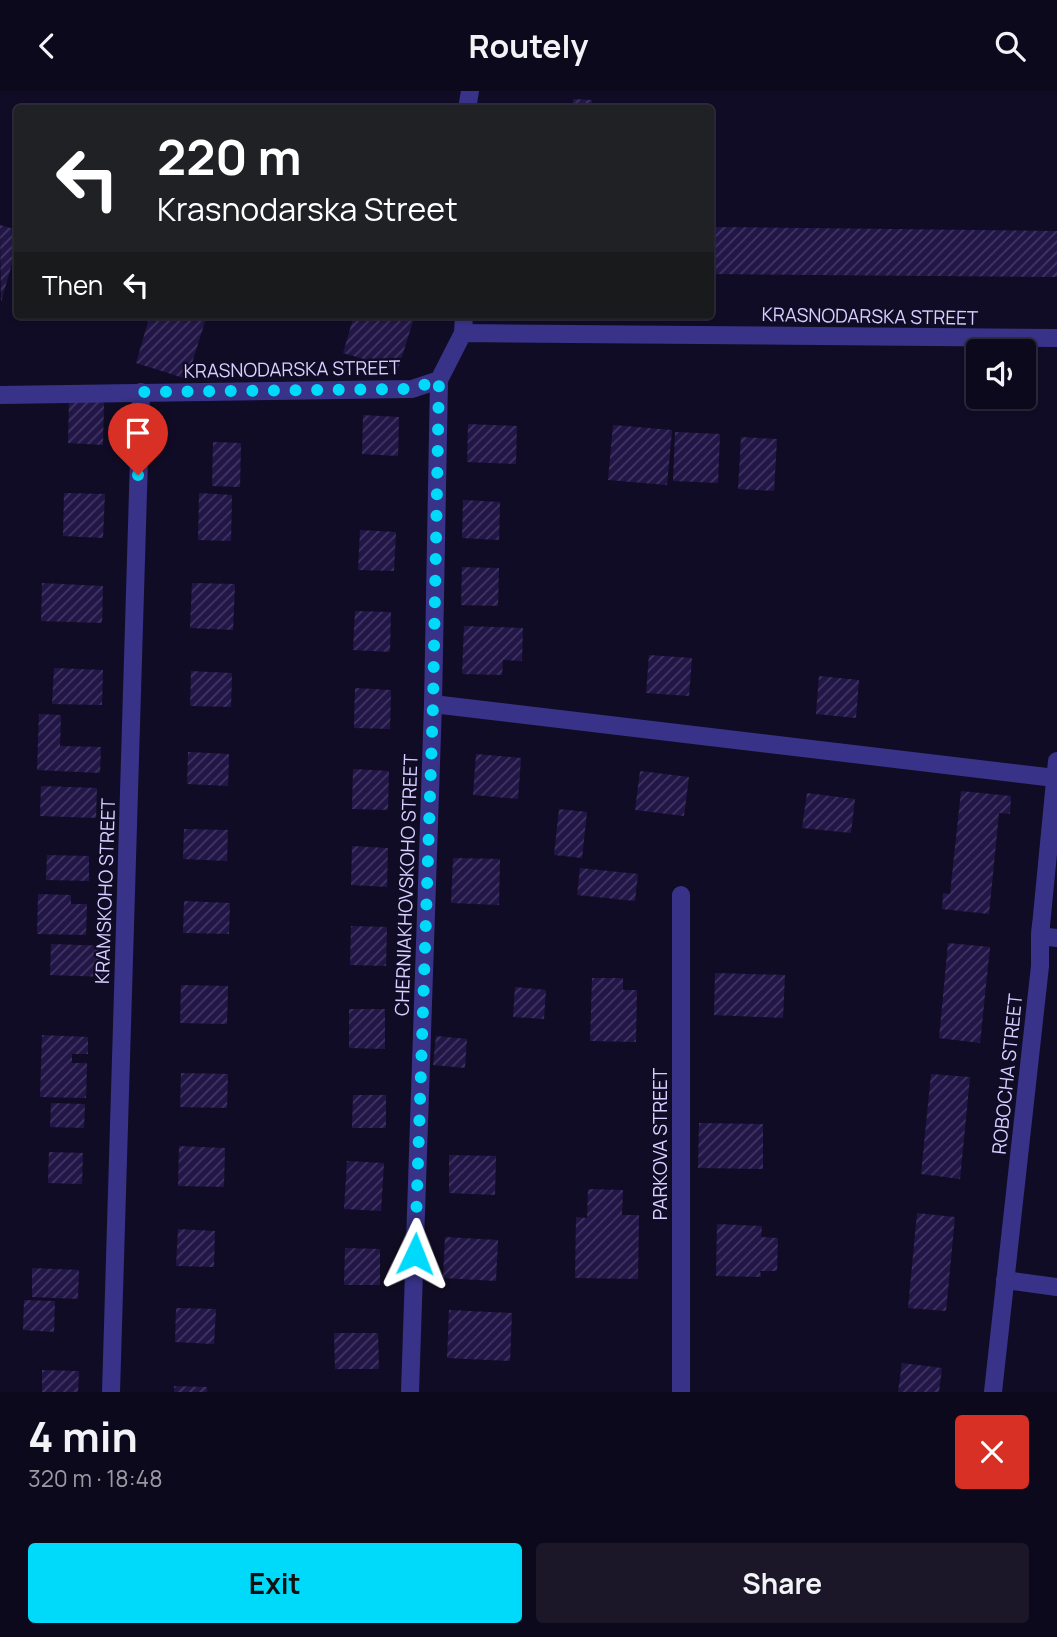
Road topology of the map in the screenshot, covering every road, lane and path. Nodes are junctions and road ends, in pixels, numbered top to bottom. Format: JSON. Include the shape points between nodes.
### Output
{"nodes":[{"id":1,"x":463,"y":324,"type":"edge"},
{"id":2,"x":1057,"y":338,"type":"edge"},
{"id":3,"x":439,"y":380,"type":"junction"},
{"id":4,"x":141,"y":392,"type":"junction"},
{"id":5,"x":0,"y":395,"type":"edge"},
{"id":6,"x":433,"y":704,"type":"junction"},
{"id":7,"x":1056,"y":770,"type":"edge"},
{"id":8,"x":681,"y":895,"type":"dead end"},
{"id":9,"x":1048,"y":937,"type":"edge"},
{"id":10,"x":1005,"y":1280,"type":"junction"},
{"id":11,"x":1057,"y":1287,"type":"edge"},
{"id":12,"x":111,"y":1392,"type":"edge"},
{"id":13,"x":410,"y":1392,"type":"edge"},
{"id":14,"x":681,"y":1392,"type":"edge"},
{"id":15,"x":993,"y":1392,"type":"edge"}],
"edges":[{"from":1,"to":2,"type":"street","name":"KRASNODARSKA STREET"},
{"from":1,"to":3,"type":"street","name":"KRASNODARSKA STREET"},
{"from":3,"to":4,"type":"street","name":"KRASNODARSKA STREET","via":[[412,389]]},
{"from":3,"to":6,"type":"street","name":"CHERNIAKHOVSKOHO STREET"},
{"from":4,"to":5,"type":"street","name":"KRASNODARSKA STREET"},
{"from":4,"to":12,"type":"street","name":"KRAMSKOHO STREET"},
{"from":6,"to":7,"type":"street"},
{"from":6,"to":13,"type":"street","name":"CHERNIAKHOVSKOHO STREET"},
{"from":7,"to":9,"type":"street","name":"ROBOCHA STREET"},
{"from":8,"to":14,"type":"street","name":"PARKOVA STREET"},
{"from":9,"to":10,"type":"street","name":"ROBOCHA STREET","via":[[1040,966]]},
{"from":10,"to":11,"type":"street"},
{"from":10,"to":15,"type":"street","name":"ROBOCHA STREET"}]}
